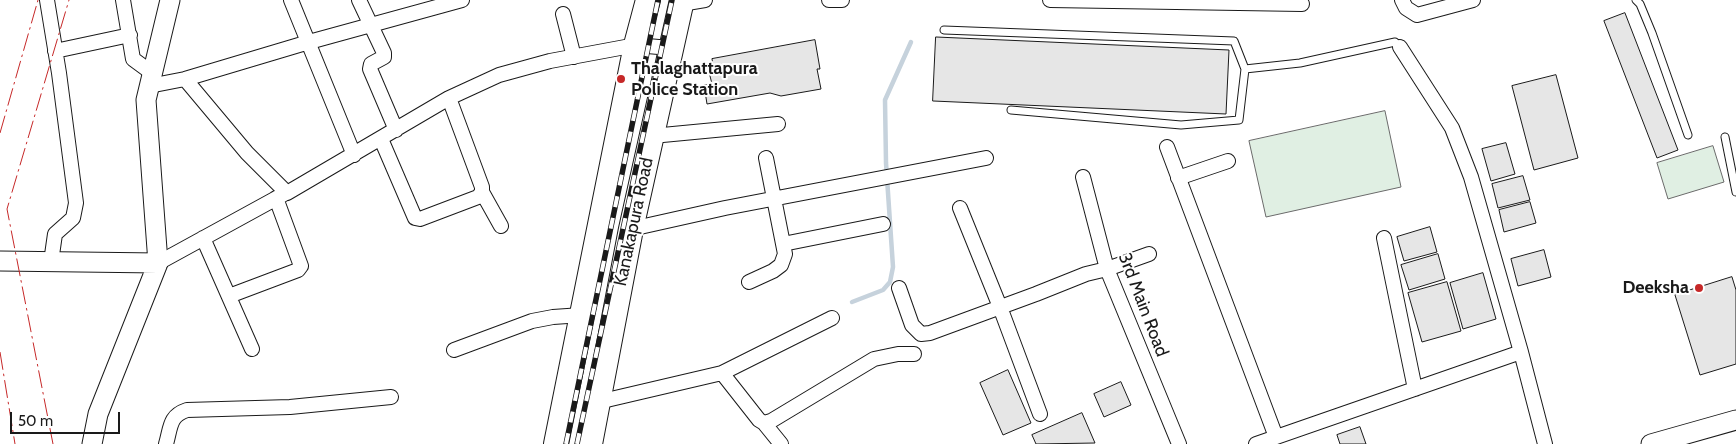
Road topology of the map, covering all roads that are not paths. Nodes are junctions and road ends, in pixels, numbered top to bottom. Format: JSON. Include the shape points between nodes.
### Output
{"nodes":[{"id":1,"x":47,"y":0,"type":"edge"},
{"id":2,"x":123,"y":0,"type":"edge"},
{"id":3,"x":170,"y":0,"type":"edge"},
{"id":4,"x":292,"y":0,"type":"edge"},
{"id":5,"x":359,"y":0,"type":"edge"},
{"id":6,"x":462,"y":0,"type":"edge"},
{"id":7,"x":648,"y":0,"type":"edge"},
{"id":8,"x":705,"y":0,"type":"edge"},
{"id":9,"x":829,"y":0,"type":"edge"},
{"id":10,"x":842,"y":0,"type":"edge"},
{"id":11,"x":1050,"y":0,"type":"edge"},
{"id":12,"x":1402,"y":0,"type":"edge"},
{"id":13,"x":1473,"y":0,"type":"edge"},
{"id":14,"x":1636,"y":0,"type":"edge"},
{"id":15,"x":681,"y":2,"type":"edge"},
{"id":16,"x":1302,"y":4,"type":"dead end"},
{"id":17,"x":564,"y":14,"type":"dead end"},
{"id":18,"x":370,"y":25,"type":"junction"},
{"id":19,"x":944,"y":30,"type":"dead end"},
{"id":20,"x":130,"y":35,"type":"junction"},
{"id":21,"x":309,"y":42,"type":"junction"},
{"id":22,"x":636,"y":45,"type":"junction"},
{"id":23,"x":1400,"y":47,"type":"joint"},
{"id":24,"x":670,"y":48,"type":"junction"},
{"id":25,"x":55,"y":51,"type":"junction"},
{"id":26,"x":574,"y":57,"type":"junction"},
{"id":27,"x":1245,"y":69,"type":"junction"},
{"id":28,"x":185,"y":79,"type":"junction"},
{"id":29,"x":150,"y":80,"type":"junction"},
{"id":30,"x":449,"y":98,"type":"junction"},
{"id":31,"x":1011,"y":110,"type":"dead end"},
{"id":32,"x":778,"y":124,"type":"dead end"},
{"id":33,"x":396,"y":130,"type":"junction"},
{"id":34,"x":1688,"y":135,"type":"dead end"},
{"id":35,"x":652,"y":136,"type":"junction"},
{"id":36,"x":1725,"y":137,"type":"dead end"},
{"id":37,"x":380,"y":139,"type":"junction"},
{"id":38,"x":1167,"y":147,"type":"dead end"},
{"id":39,"x":354,"y":155,"type":"junction"},
{"id":40,"x":766,"y":158,"type":"dead end"},
{"id":41,"x":986,"y":158,"type":"dead end"},
{"id":42,"x":1228,"y":161,"type":"dead end"},
{"id":43,"x":1083,"y":177,"type":"dead end"},
{"id":44,"x":1178,"y":178,"type":"junction"},
{"id":45,"x":482,"y":192,"type":"junction"},
{"id":46,"x":1736,"y":192,"type":"edge"},
{"id":47,"x":281,"y":196,"type":"junction"},
{"id":48,"x":774,"y":199,"type":"junction"},
{"id":49,"x":960,"y":208,"type":"dead end"},
{"id":50,"x":882,"y":224,"type":"dead end"},
{"id":51,"x":501,"y":226,"type":"dead end"},
{"id":52,"x":631,"y":229,"type":"junction"},
{"id":53,"x":203,"y":238,"type":"junction"},
{"id":54,"x":1384,"y":238,"type":"dead end"},
{"id":55,"x":783,"y":244,"type":"junction"},
{"id":56,"x":1149,"y":254,"type":"dead end"},
{"id":57,"x":0,"y":261,"type":"edge"},
{"id":58,"x":51,"y":262,"type":"junction"},
{"id":59,"x":158,"y":263,"type":"junction"},
{"id":60,"x":1107,"y":270,"type":"junction"},
{"id":61,"x":749,"y":282,"type":"dead end"},
{"id":62,"x":899,"y":288,"type":"dead end"},
{"id":63,"x":228,"y":296,"type":"junction"},
{"id":64,"x":1000,"y":307,"type":"junction"},
{"id":65,"x":582,"y":315,"type":"junction"},
{"id":66,"x":832,"y":318,"type":"dead end"},
{"id":67,"x":252,"y":349,"type":"dead end"},
{"id":68,"x":454,"y":350,"type":"dead end"},
{"id":69,"x":1521,"y":352,"type":"junction"},
{"id":70,"x":914,"y":354,"type":"dead end"},
{"id":71,"x":722,"y":373,"type":"junction"},
{"id":72,"x":1415,"y":389,"type":"junction"},
{"id":73,"x":391,"y":397,"type":"dead end"},
{"id":74,"x":598,"y":402,"type":"junction"},
{"id":75,"x":1040,"y":414,"type":"dead end"},
{"id":76,"x":1736,"y":420,"type":"edge"},
{"id":77,"x":764,"y":423,"type":"junction"},
{"id":78,"x":1276,"y":437,"type":"junction"},
{"id":79,"x":92,"y":444,"type":"edge"},
{"id":80,"x":166,"y":444,"type":"edge"},
{"id":81,"x":556,"y":444,"type":"edge"},
{"id":82,"x":590,"y":444,"type":"edge"},
{"id":83,"x":781,"y":444,"type":"edge"},
{"id":84,"x":1179,"y":444,"type":"edge"},
{"id":85,"x":1256,"y":444,"type":"edge"},
{"id":86,"x":1545,"y":444,"type":"edge"},
{"id":87,"x":1651,"y":444,"type":"edge"}],
"edges":[{"from":1,"to":25,"type":"street"},
{"from":2,"to":20,"type":"street"},
{"from":3,"to":29,"type":"street"},
{"from":4,"to":21,"type":"street"},
{"from":5,"to":18,"type":"street"},
{"from":6,"to":18,"type":"street"},
{"from":7,"to":22,"type":"highway","name":"Kanakapura Road"},
{"from":8,"to":15,"type":"street"},
{"from":9,"to":10,"type":"street"},
{"from":11,"to":16,"type":"street"},
{"from":12,"to":13,"type":"street","via":[[1406,8],[1417,15]]},
{"from":14,"to":34,"type":"lane","via":[[1652,33]]},
{"from":15,"to":24,"type":"highway","name":"Kanakapura Road"},
{"from":17,"to":26,"type":"street"},
{"from":18,"to":21,"type":"street"},
{"from":18,"to":33,"type":"street","via":[[384,57],[371,64],[370,69]]},
{"from":19,"to":27,"type":"lane","via":[[1234,41]]},
{"from":20,"to":25,"type":"street"},
{"from":20,"to":29,"type":"street","via":[[134,59]]},
{"from":21,"to":28,"type":"street"},
{"from":21,"to":39,"type":"street"},
{"from":22,"to":24,"type":"street"},
{"from":22,"to":26,"type":"street"},
{"from":22,"to":65,"type":"highway","name":"Kanakapura Road"},
{"from":23,"to":27,"type":"lane","via":[[1395,42],[1300,63]]},
{"from":23,"to":69,"type":"street","via":[[1452,128],[1461,150]]},
{"from":24,"to":35,"type":"highway","name":"Kanakapura Road"},
{"from":25,"to":58,"type":"street","via":[[76,203],[73,218],[55,234]]},
{"from":26,"to":30,"type":"street","via":[[500,75]]},
{"from":27,"to":31,"type":"lane","via":[[1239,120],[1181,125]]},
{"from":28,"to":29,"type":"street"},
{"from":28,"to":47,"type":"street"},
{"from":29,"to":59,"type":"street","via":[[146,100]]},
{"from":30,"to":33,"type":"street"},
{"from":30,"to":45,"type":"street"},
{"from":32,"to":35,"type":"street"},
{"from":33,"to":37,"type":"street"},
{"from":35,"to":52,"type":"highway","name":"Kanakapura Road"},
{"from":36,"to":46,"type":"lane"},
{"from":37,"to":39,"type":"street"},
{"from":37,"to":45,"type":"street","via":[[415,218],[420,219],[478,197]]},
{"from":38,"to":44,"type":"street"},
{"from":39,"to":47,"type":"street"},
{"from":40,"to":48,"type":"street"},
{"from":41,"to":48,"type":"street"},
{"from":42,"to":44,"type":"street"},
{"from":43,"to":60,"type":"street","name":"3rd Main Road"},
{"from":44,"to":78,"type":"street"},
{"from":45,"to":51,"type":"street"},
{"from":47,"to":53,"type":"street"},
{"from":47,"to":63,"type":"street","via":[[301,266],[298,270]]},
{"from":48,"to":52,"type":"street"},
{"from":48,"to":55,"type":"street"},
{"from":49,"to":64,"type":"street"},
{"from":50,"to":55,"type":"street"},
{"from":52,"to":74,"type":"highway","name":"Kanakapura Road"},
{"from":53,"to":59,"type":"street"},
{"from":53,"to":63,"type":"street"},
{"from":54,"to":72,"type":"street"},
{"from":55,"to":61,"type":"street","via":[[785,254],[781,266]]},
{"from":56,"to":60,"type":"street"},
{"from":57,"to":58,"type":"street"},
{"from":58,"to":59,"type":"street"},
{"from":59,"to":79,"type":"street","via":[[98,414]]},
{"from":60,"to":64,"type":"street","via":[[1086,274]]},
{"from":60,"to":84,"type":"street","name":"3rd Main Road"},
{"from":62,"to":64,"type":"street","via":[[912,325],[920,334]]},
{"from":63,"to":67,"type":"street"},
{"from":64,"to":75,"type":"street"},
{"from":65,"to":68,"type":"street","via":[[532,321]]},
{"from":65,"to":81,"type":"highway","name":"Kanakapura Road"},
{"from":66,"to":71,"type":"street"},
{"from":69,"to":72,"type":"street"},
{"from":69,"to":86,"type":"street"},
{"from":70,"to":77,"type":"street","via":[[874,359]]},
{"from":71,"to":74,"type":"street"},
{"from":71,"to":77,"type":"street","via":[[758,420]]},
{"from":72,"to":78,"type":"street"},
{"from":73,"to":80,"type":"street","via":[[290,407],[187,410],[173,417]]},
{"from":74,"to":82,"type":"highway","name":"Kanakapura Road"},
{"from":76,"to":87,"type":"street"},
{"from":77,"to":83,"type":"street"},
{"from":78,"to":85,"type":"street"}]}
